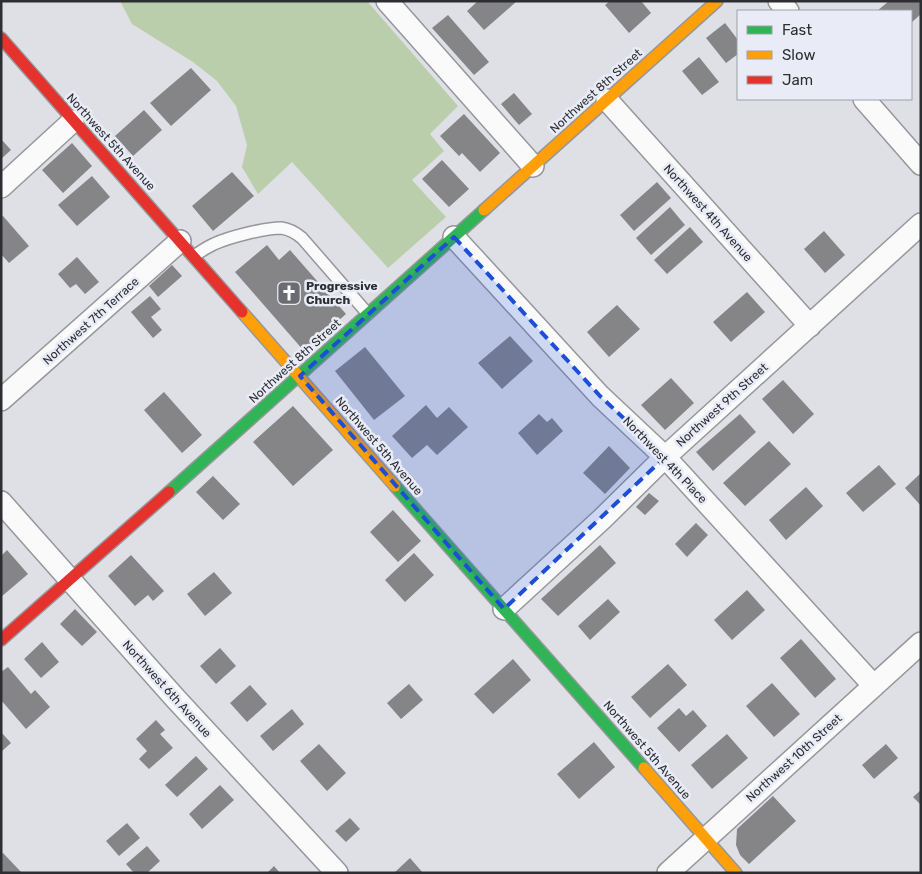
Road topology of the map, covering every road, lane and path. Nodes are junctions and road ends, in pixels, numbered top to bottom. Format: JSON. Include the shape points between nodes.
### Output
{"nodes":[{"id":1,"x":716,"y":1,"type":"edge"},
{"id":2,"x":397,"y":5,"type":"edge"},
{"id":3,"x":1,"y":38,"type":"edge"},
{"id":4,"x":607,"y":100,"type":"junction"},
{"id":5,"x":865,"y":100,"type":"edge"},
{"id":6,"x":74,"y":121,"type":"junction"},
{"id":7,"x":921,"y":164,"type":"edge"},
{"id":8,"x":534,"y":166,"type":"junction"},
{"id":9,"x":1,"y":187,"type":"edge"},
{"id":10,"x":921,"y":224,"type":"edge"},
{"id":11,"x":454,"y":237,"type":"junction"},
{"id":12,"x":187,"y":248,"type":"junction"},
{"id":13,"x":368,"y":314,"type":"junction"},
{"id":14,"x":810,"y":326,"type":"junction"},
{"id":15,"x":300,"y":376,"type":"junction"},
{"id":16,"x":1,"y":400,"type":"edge"},
{"id":17,"x":665,"y":457,"type":"junction"},
{"id":18,"x":1,"y":502,"type":"edge"},
{"id":19,"x":69,"y":580,"type":"junction"},
{"id":20,"x":504,"y":609,"type":"junction"},
{"id":21,"x":1,"y":640,"type":"edge"},
{"id":22,"x":921,"y":643,"type":"edge"},
{"id":23,"x":874,"y":686,"type":"junction"},
{"id":24,"x":706,"y":838,"type":"junction"},
{"id":25,"x":337,"y":873,"type":"edge"},
{"id":26,"x":668,"y":873,"type":"edge"},
{"id":27,"x":736,"y":873,"type":"edge"}],
"edges":[{"from":1,"to":4,"type":"street","name":"Northwest 8th Street"},
{"from":2,"to":8,"type":"street"},
{"from":3,"to":6,"type":"street","name":"Northwest 5th Avenue"},
{"from":4,"to":8,"type":"street","name":"Northwest 8th Street"},
{"from":4,"to":14,"type":"street","name":"Northwest 4th Avenue"},
{"from":5,"to":7,"type":"street"},
{"from":6,"to":9,"type":"street"},
{"from":6,"to":12,"type":"street","name":"Northwest 5th Avenue"},
{"from":8,"to":11,"type":"street","name":"Northwest 8th Street"},
{"from":10,"to":14,"type":"street","name":"Northwest 9th Street"},
{"from":11,"to":13,"type":"street","name":"Northwest 8th Street"},
{"from":11,"to":17,"type":"street","name":"Northwest 4th Place","via":[[600,396]]},
{"from":12,"to":13,"type":"lane","via":[[212,245],[257,232],[283,228],[294,231]]},
{"from":12,"to":15,"type":"street","name":"Northwest 5th Avenue"},
{"from":12,"to":16,"type":"street","name":"Northwest 7th Terrace"},
{"from":13,"to":15,"type":"street","name":"Northwest 8th Street"},
{"from":14,"to":17,"type":"street","name":"Northwest 9th Street"},
{"from":15,"to":19,"type":"street","name":"Northwest 8th Street"},
{"from":15,"to":20,"type":"street","name":"Northwest 5th Avenue"},
{"from":17,"to":20,"type":"street","name":"Northwest 9th Street"},
{"from":17,"to":23,"type":"street","name":"Northwest 4th Place"},
{"from":18,"to":19,"type":"street","name":"Northwest 6th Avenue"},
{"from":19,"to":21,"type":"street","name":"Northwest 8th Street"},
{"from":19,"to":25,"type":"street","name":"Northwest 6th Avenue"},
{"from":20,"to":24,"type":"street","name":"Northwest 5th Avenue"},
{"from":22,"to":23,"type":"street","name":"Northwest 10th Street"},
{"from":23,"to":24,"type":"street","name":"Northwest 10th Street"},
{"from":24,"to":26,"type":"street","name":"Northwest 10th Street"},
{"from":24,"to":27,"type":"street","name":"Northwest 5th Avenue"}]}
